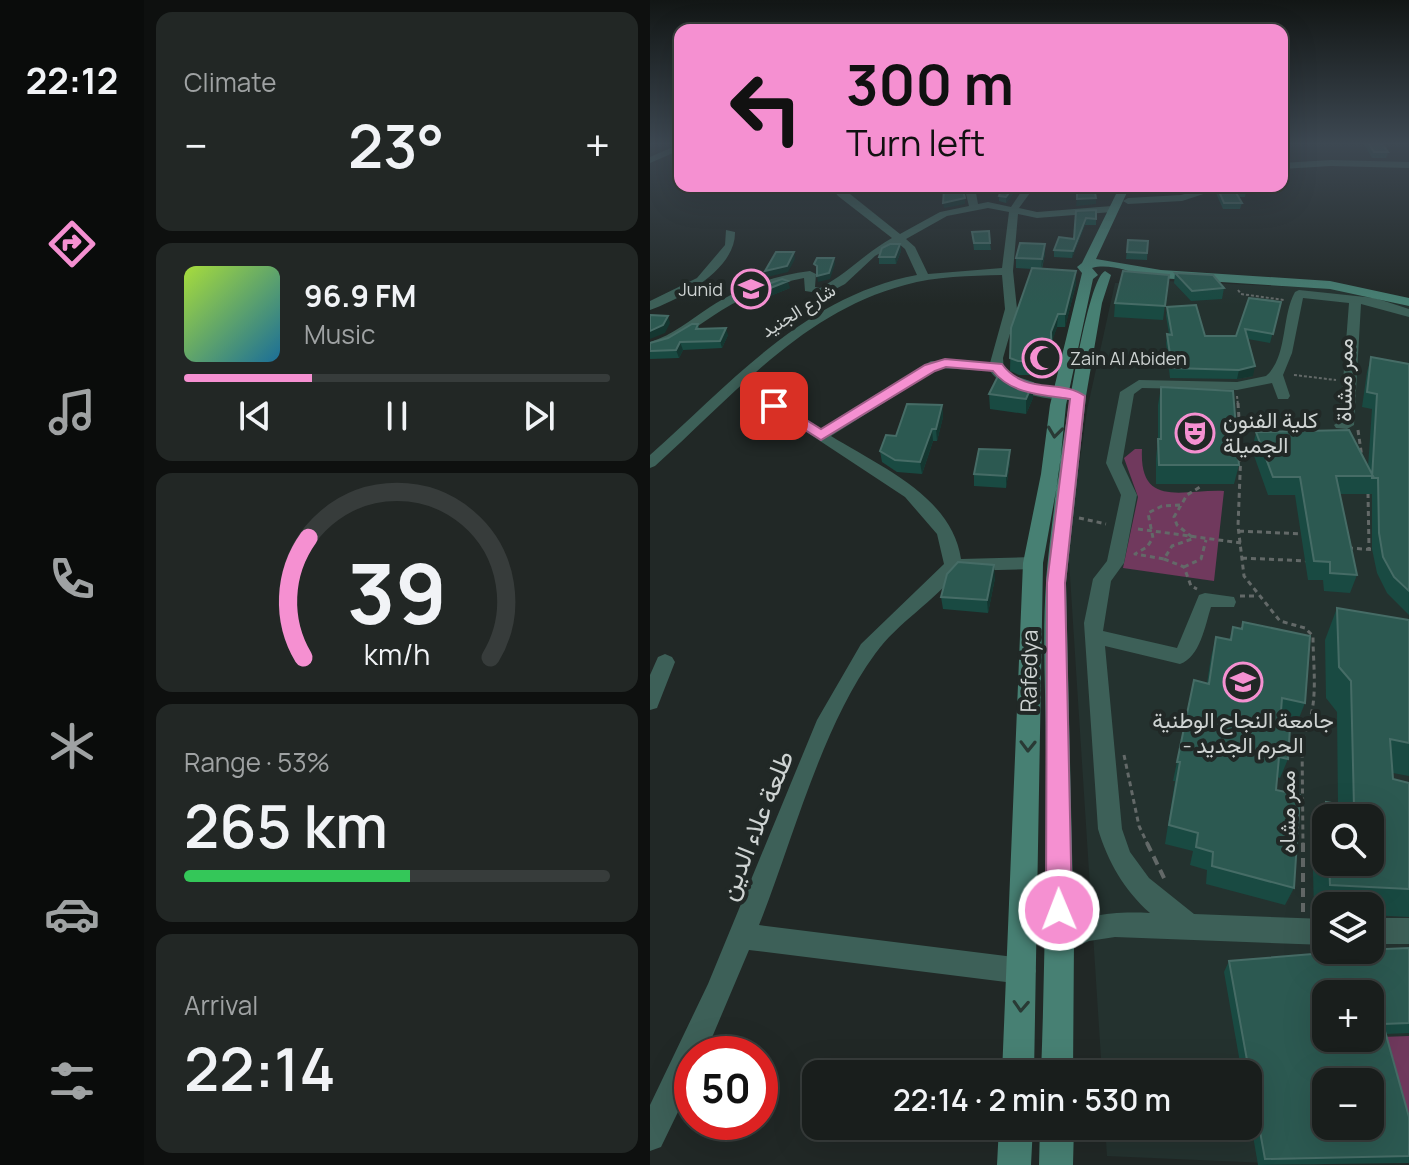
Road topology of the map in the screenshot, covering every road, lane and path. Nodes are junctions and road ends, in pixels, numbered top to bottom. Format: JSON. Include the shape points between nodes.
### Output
{"nodes":[{"id":1,"x":844,"y":196,"type":"edge"},
{"id":2,"x":972,"y":196,"type":"edge"},
{"id":3,"x":1023,"y":196,"type":"edge"},
{"id":4,"x":1119,"y":196,"type":"edge"},
{"id":5,"x":1130,"y":196,"type":"edge"},
{"id":6,"x":1188,"y":196,"type":"edge"},
{"id":7,"x":1128,"y":201,"type":"junction"},
{"id":8,"x":974,"y":206,"type":"junction"},
{"id":9,"x":1014,"y":209,"type":"junction"},
{"id":10,"x":1112,"y":209,"type":"junction"},
{"id":11,"x":730,"y":232,"type":"dead end"},
{"id":12,"x":899,"y":237,"type":"junction"},
{"id":13,"x":1101,"y":269,"type":"junction"},
{"id":14,"x":1007,"y":271,"type":"junction"},
{"id":15,"x":924,"y":278,"type":"junction"},
{"id":16,"x":1237,"y":290,"type":"dead end"},
{"id":17,"x":1355,"y":299,"type":"junction"},
{"id":18,"x":1284,"y":301,"type":"edge"},
{"id":19,"x":1409,"y":302,"type":"edge"},
{"id":20,"x":650,"y":306,"type":"edge"},
{"id":21,"x":1409,"y":313,"type":"edge"},
{"id":22,"x":650,"y":346,"type":"edge"},
{"id":23,"x":997,"y":367,"type":"junction"},
{"id":24,"x":1286,"y":375,"type":"junction"},
{"id":25,"x":1349,"y":381,"type":"junction"},
{"id":26,"x":1237,"y":395,"type":"edge"},
{"id":27,"x":1069,"y":396,"type":"junction"},
{"id":28,"x":1283,"y":396,"type":"dead end"},
{"id":29,"x":774,"y":406,"type":"dead end"},
{"id":30,"x":1341,"y":425,"type":"dead end"},
{"id":31,"x":1357,"y":425,"type":"dead end"},
{"id":32,"x":821,"y":436,"type":"junction"},
{"id":33,"x":650,"y":463,"type":"edge"},
{"id":34,"x":1364,"y":466,"type":"edge"},
{"id":35,"x":1366,"y":486,"type":"edge"},
{"id":36,"x":1200,"y":487,"type":"dead end"},
{"id":37,"x":1180,"y":505,"type":"junction"},
{"id":38,"x":1063,"y":516,"type":"junction"},
{"id":39,"x":1123,"y":527,"type":"junction"},
{"id":40,"x":1239,"y":531,"type":"junction"},
{"id":41,"x":1155,"y":533,"type":"junction"},
{"id":42,"x":1315,"y":534,"type":"edge"},
{"id":43,"x":1195,"y":538,"type":"junction"},
{"id":44,"x":1206,"y":540,"type":"junction"},
{"id":45,"x":1241,"y":543,"type":"junction"},
{"id":46,"x":1369,"y":549,"type":"junction"},
{"id":47,"x":1386,"y":551,"type":"edge"},
{"id":48,"x":1242,"y":558,"type":"junction"},
{"id":49,"x":1345,"y":559,"type":"edge"},
{"id":50,"x":1318,"y":561,"type":"edge"},
{"id":51,"x":1033,"y":563,"type":"junction"},
{"id":52,"x":953,"y":565,"type":"junction"},
{"id":53,"x":1184,"y":567,"type":"dead end"},
{"id":54,"x":1227,"y":602,"type":"dead end"},
{"id":55,"x":1094,"y":636,"type":"junction"},
{"id":56,"x":665,"y":662,"type":"dead end"},
{"id":57,"x":650,"y":702,"type":"edge"},
{"id":58,"x":1123,"y":752,"type":"dead end"},
{"id":59,"x":1167,"y":883,"type":"dead end"},
{"id":60,"x":1312,"y":892,"type":"edge"},
{"id":61,"x":1191,"y":927,"type":"junction"},
{"id":62,"x":1384,"y":931,"type":"edge"},
{"id":63,"x":1409,"y":931,"type":"edge"},
{"id":64,"x":1312,"y":933,"type":"edge"},
{"id":65,"x":740,"y":936,"type":"junction"},
{"id":66,"x":1060,"y":940,"type":"junction"},
{"id":67,"x":1023,"y":971,"type":"junction"},
{"id":68,"x":1019,"y":1060,"type":"edge"},
{"id":69,"x":1057,"y":1060,"type":"edge"},
{"id":70,"x":650,"y":1136,"type":"edge"},
{"id":71,"x":1015,"y":1140,"type":"edge"},
{"id":72,"x":1057,"y":1140,"type":"edge"},
{"id":73,"x":1014,"y":1165,"type":"edge"},
{"id":74,"x":1056,"y":1165,"type":"edge"}],
"edges":[{"from":1,"to":12,"type":"street"},
{"from":2,"to":8,"type":"street"},
{"from":3,"to":9,"type":"street"},
{"from":4,"to":10,"type":"main road"},
{"from":5,"to":7,"type":"main road"},
{"from":6,"to":7,"type":"street"},
{"from":7,"to":13,"type":"main road"},
{"from":8,"to":9,"type":"street","name":"شارع الجنيد"},
{"from":8,"to":12,"type":"street","name":"شارع الجنيد","via":[[936,217]]},
{"from":9,"to":10,"type":"street","name":"شارع الجنيد","via":[[1042,215]]},
{"from":9,"to":14,"type":"street"},
{"from":10,"to":13,"type":"main road"},
{"from":11,"to":20,"type":"street","via":[[730,245],[701,280]]},
{"from":12,"to":15,"type":"street","via":[[910,247]]},
{"from":12,"to":22,"type":"street","name":"شارع الجنيد","via":[[822,292],[809,289],[810,274],[797,275],[727,302]]},
{"from":13,"to":19,"type":"main road","via":[[1342,287]]},
{"from":13,"to":27,"type":"main road","name":"Rafedya"},
{"from":14,"to":15,"type":"street","name":"شارع الجنيد"},
{"from":14,"to":23,"type":"street","via":[[1011,309]]},
{"from":15,"to":33,"type":"street","name":"شارع الجنيد","via":[[880,288],[796,331]]},
{"from":16,"to":18,"type":"path"},
{"from":17,"to":21,"type":"street"},
{"from":17,"to":24,"type":"street","via":[[1297,294]]},
{"from":17,"to":25,"type":"street"},
{"from":23,"to":27,"type":"street","via":[[1007,380]]},
{"from":23,"to":32,"type":"street","via":[[936,364]]},
{"from":24,"to":25,"type":"path"},
{"from":24,"to":28,"type":"street"},
{"from":24,"to":39,"type":"street","via":[[1252,386],[1143,384],[1129,389],[1114,463],[1129,495]]},
{"from":25,"to":30,"type":"street","via":[[1347,425]]},
{"from":26,"to":40,"type":"path","name":"ممر مشاه"},
{"from":27,"to":38,"type":"main road","name":"Rafedya"},
{"from":27,"to":51,"type":"main road","name":"Rafedya","one_way":true},
{"from":29,"to":32,"type":"street"},
{"from":31,"to":34,"type":"path","name":"ممر مشاة"},
{"from":32,"to":52,"type":"street","via":[[931,511],[947,535]]},
{"from":35,"to":46,"type":"path"},
{"from":36,"to":37,"type":"path"},
{"from":37,"to":41,"type":"path","via":[[1148,513]]},
{"from":37,"to":43,"type":"path","via":[[1176,524]]},
{"from":38,"to":39,"type":"path"},
{"from":38,"to":66,"type":"main road","name":"Rafedya","via":[[1055,626]]},
{"from":39,"to":41,"type":"path"},
{"from":39,"to":55,"type":"street","via":[[1115,563],[1098,591]]},
{"from":40,"to":42,"type":"path"},
{"from":40,"to":45,"type":"path","name":"ممر مشاه"},
{"from":41,"to":43,"type":"path"},
{"from":41,"to":43,"type":"path","via":[[1147,548],[1135,554],[1164,559],[1172,546]]},
{"from":43,"to":44,"type":"path"},
{"from":44,"to":45,"type":"path"},
{"from":44,"to":53,"type":"path","via":[[1201,559]]},
{"from":45,"to":48,"type":"path","name":"ممر مشاه"},
{"from":46,"to":47,"type":"path"},
{"from":46,"to":49,"type":"path","via":[[1342,547]]},
{"from":48,"to":50,"type":"path"},
{"from":48,"to":60,"type":"path","name":"ممر مشاه","via":[[1248,583],[1280,621],[1313,636],[1311,727],[1302,739]]},
{"from":51,"to":52,"type":"street"},
{"from":51,"to":67,"type":"main road","name":"Rafedya","one_way":true},
{"from":52,"to":65,"type":"street","name":"طلعة علاء الدين","via":[[937,588],[895,619],[868,649],[826,724]]},
{"from":54,"to":55,"type":"street","via":[[1205,600],[1180,656]]},
{"from":55,"to":61,"type":"street","via":[[1112,838],[1141,888]]},
{"from":56,"to":57,"type":"street"},
{"from":58,"to":59,"type":"path","via":[[1139,826]]},
{"from":61,"to":64,"type":"street"},
{"from":61,"to":66,"type":"street","via":[[1115,924]]},
{"from":62,"to":63,"type":"street"},
{"from":65,"to":67,"type":"street"},
{"from":65,"to":70,"type":"street","name":"طلعة علاء الدين"},
{"from":66,"to":69,"type":"main road","name":"Rafedya"},
{"from":67,"to":68,"type":"main road","name":"Rafedya","one_way":true},
{"from":71,"to":73,"type":"main road"},
{"from":72,"to":74,"type":"main road"}]}
